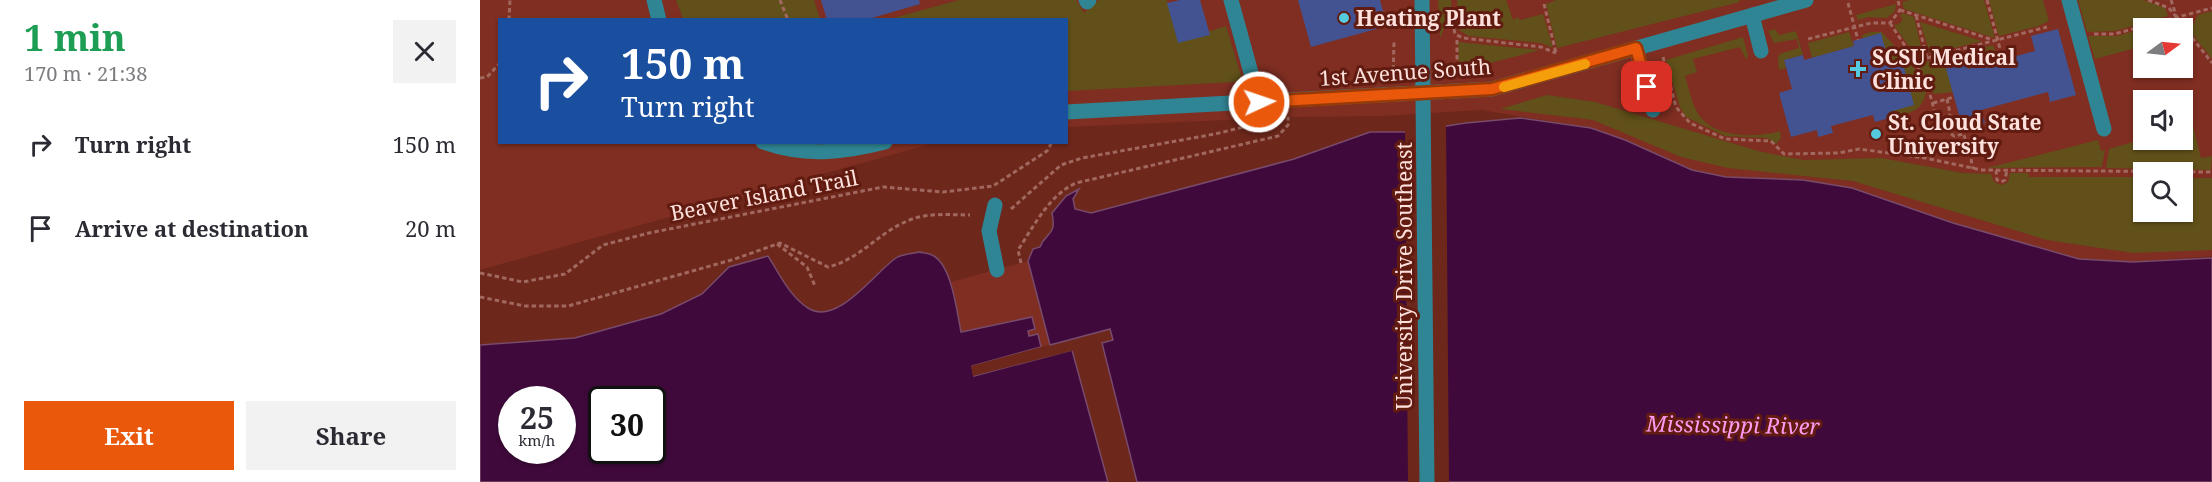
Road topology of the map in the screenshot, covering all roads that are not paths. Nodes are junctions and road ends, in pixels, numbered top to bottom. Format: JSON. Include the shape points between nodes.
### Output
{"nodes":[{"id":1,"x":654,"y":0,"type":"edge"},
{"id":2,"x":1231,"y":0,"type":"edge"},
{"id":3,"x":1415,"y":0,"type":"edge"},
{"id":4,"x":1422,"y":0,"type":"edge"},
{"id":5,"x":1806,"y":0,"type":"edge"},
{"id":6,"x":2069,"y":0,"type":"edge"},
{"id":7,"x":1757,"y":9,"type":"edge"},
{"id":8,"x":658,"y":18,"type":"edge"},
{"id":9,"x":1422,"y":31,"type":"junction"},
{"id":10,"x":1636,"y":48,"type":"junction"},
{"id":11,"x":1761,"y":51,"type":"dead end"},
{"id":12,"x":1259,"y":102,"type":"junction"},
{"id":13,"x":1653,"y":110,"type":"dead end"},
{"id":14,"x":1068,"y":112,"type":"edge"},
{"id":15,"x":2104,"y":129,"type":"dead end"},
{"id":16,"x":769,"y":144,"type":"edge"},
{"id":17,"x":877,"y":144,"type":"edge"},
{"id":18,"x":995,"y":205,"type":"dead end"},
{"id":19,"x":997,"y":270,"type":"dead end"},
{"id":20,"x":1426,"y":482,"type":"edge"}],
"edges":[{"from":1,"to":8,"type":"street"},
{"from":2,"to":12,"type":"street"},
{"from":3,"to":9,"type":"street"},
{"from":4,"to":9,"type":"street"},
{"from":5,"to":7,"type":"street","name":"1st Avenue South"},
{"from":6,"to":15,"type":"street"},
{"from":7,"to":10,"type":"street","name":"1st Avenue South"},
{"from":7,"to":11,"type":"street"},
{"from":9,"to":20,"type":"street","name":"University Drive Southeast"},
{"from":10,"to":12,"type":"street","name":"1st Avenue South","via":[[1492,89]]},
{"from":10,"to":13,"type":"street"},
{"from":12,"to":14,"type":"street","name":"1st Avenue South"},
{"from":16,"to":17,"type":"street","via":[[817,153]]},
{"from":18,"to":19,"type":"street","via":[[989,231]]}]}
